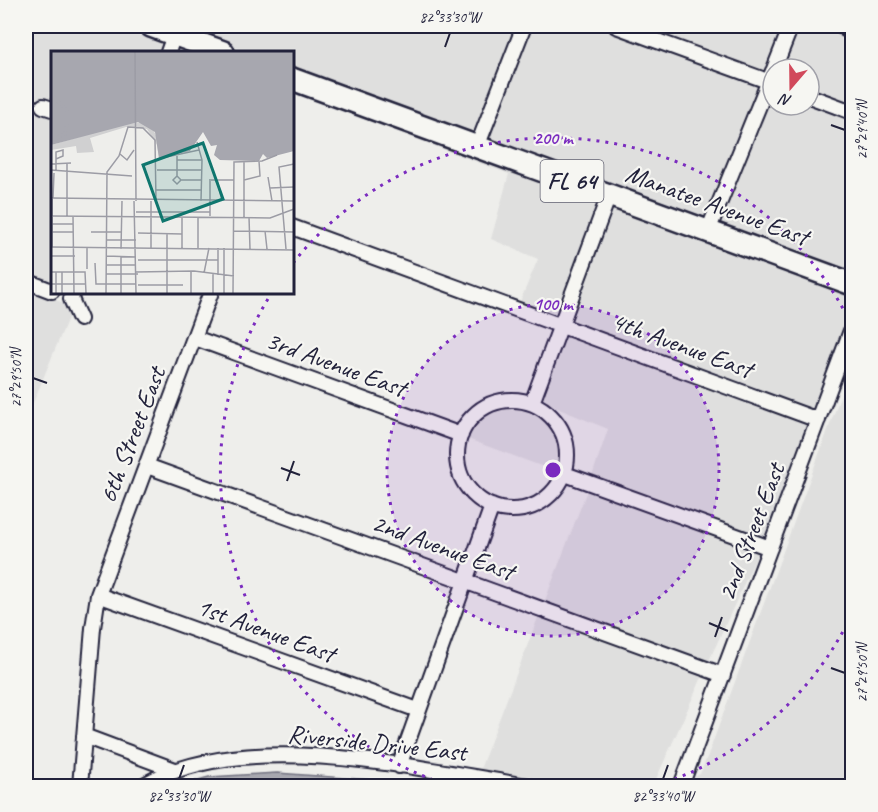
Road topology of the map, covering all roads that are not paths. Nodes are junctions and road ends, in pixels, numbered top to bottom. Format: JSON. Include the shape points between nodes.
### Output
{"nodes":[{"id":1,"x":151,"y":26,"type":"edge"},
{"id":2,"x":524,"y":26,"type":"edge"},
{"id":3,"x":616,"y":26,"type":"edge"},
{"id":4,"x":791,"y":26,"type":"edge"},
{"id":5,"x":848,"y":26,"type":"edge"},
{"id":6,"x":852,"y":27,"type":"edge"},
{"id":7,"x":174,"y":38,"type":"edge"},
{"id":8,"x":220,"y":51,"type":"edge"},
{"id":9,"x":779,"y":57,"type":"edge"},
{"id":10,"x":761,"y":72,"type":"edge"},
{"id":11,"x":294,"y":80,"type":"edge"},
{"id":12,"x":821,"y":100,"type":"edge"},
{"id":13,"x":761,"y":103,"type":"edge"},
{"id":14,"x":852,"y":112,"type":"edge"},
{"id":15,"x":477,"y":147,"type":"junction"},
{"id":16,"x":609,"y":195,"type":"junction"},
{"id":17,"x":294,"y":228,"type":"edge"},
{"id":18,"x":708,"y":231,"type":"junction"},
{"id":19,"x":26,"y":281,"type":"edge"},
{"id":20,"x":852,"y":284,"type":"edge"},
{"id":21,"x":51,"y":291,"type":"edge"},
{"id":22,"x":210,"y":294,"type":"edge"},
{"id":23,"x":72,"y":296,"type":"edge"},
{"id":24,"x":80,"y":320,"type":"dead end"},
{"id":25,"x":561,"y":326,"type":"junction"},
{"id":26,"x":852,"y":328,"type":"edge"},
{"id":27,"x":195,"y":338,"type":"junction"},
{"id":28,"x":532,"y":403,"type":"junction"},
{"id":29,"x":818,"y":420,"type":"junction"},
{"id":30,"x":461,"y":435,"type":"junction"},
{"id":31,"x":147,"y":466,"type":"junction"},
{"id":32,"x":565,"y":474,"type":"junction"},
{"id":33,"x":492,"y":506,"type":"junction"},
{"id":34,"x":770,"y":548,"type":"junction"},
{"id":35,"x":466,"y":581,"type":"junction"},
{"id":36,"x":98,"y":595,"type":"junction"},
{"id":37,"x":723,"y":675,"type":"junction"},
{"id":38,"x":418,"y":710,"type":"junction"},
{"id":39,"x":84,"y":736,"type":"junction"},
{"id":40,"x":399,"y":766,"type":"junction"},
{"id":41,"x":174,"y":770,"type":"junction"},
{"id":42,"x":80,"y":786,"type":"edge"},
{"id":43,"x":142,"y":786,"type":"edge"},
{"id":44,"x":528,"y":786,"type":"edge"},
{"id":45,"x":681,"y":786,"type":"edge"}],
"edges":[{"from":1,"to":7,"type":"main road"},
{"from":2,"to":15,"type":"street"},
{"from":3,"to":10,"type":"street"},
{"from":4,"to":9,"type":"street"},
{"from":5,"to":6,"type":"main road"},
{"from":7,"to":8,"type":"main road"},
{"from":11,"to":15,"type":"main road","name":"Manatee Avenue East","number":"FL 64"},
{"from":12,"to":14,"type":"street"},
{"from":13,"to":18,"type":"street"},
{"from":15,"to":16,"type":"main road","name":"Manatee Avenue East","number":"FL 64"},
{"from":16,"to":18,"type":"main road","name":"Manatee Avenue East","number":"FL 64"},
{"from":16,"to":25,"type":"street"},
{"from":17,"to":25,"type":"street","name":"4th Avenue East"},
{"from":18,"to":20,"type":"main road","name":"Manatee Avenue East","number":"FL 64"},
{"from":19,"to":21,"type":"street"},
{"from":22,"to":27,"type":"street","name":"6th Street East"},
{"from":23,"to":24,"type":"street"},
{"from":25,"to":28,"type":"street"},
{"from":25,"to":29,"type":"street","name":"4th Avenue East"},
{"from":26,"to":29,"type":"street","name":"2nd Street East"},
{"from":27,"to":30,"type":"street","name":"3rd Avenue East"},
{"from":27,"to":31,"type":"street","name":"6th Street East"},
{"from":28,"to":30,"type":"street","via":[[509,400],[490,405],[472,416]]},
{"from":28,"to":32,"type":"street","via":[[552,417],[563,433],[568,454]]},
{"from":29,"to":34,"type":"street","name":"2nd Street East"},
{"from":30,"to":33,"type":"street","via":[[457,456],[462,477],[471,492]]},
{"from":31,"to":35,"type":"street","name":"2nd Avenue East"},
{"from":31,"to":36,"type":"street","name":"6th Street East"},
{"from":32,"to":33,"type":"street","via":[[555,490],[537,505],[517,510]]},
{"from":32,"to":34,"type":"street"},
{"from":33,"to":35,"type":"street"},
{"from":34,"to":37,"type":"street","name":"2nd Street East"},
{"from":35,"to":37,"type":"street","name":"2nd Avenue East"},
{"from":35,"to":38,"type":"street"},
{"from":36,"to":38,"type":"street","name":"1st Avenue East"},
{"from":36,"to":39,"type":"street","name":"6th Street East"},
{"from":37,"to":45,"type":"street","name":"2nd Street East"},
{"from":38,"to":40,"type":"street"},
{"from":39,"to":41,"type":"street"},
{"from":39,"to":42,"type":"street","name":"6th Street East"},
{"from":40,"to":41,"type":"street","name":"Riverside Drive East","via":[[286,755],[228,758]]},
{"from":40,"to":44,"type":"street","name":"Riverside Drive East"},
{"from":41,"to":43,"type":"street","name":"Riverside Drive East"}]}
